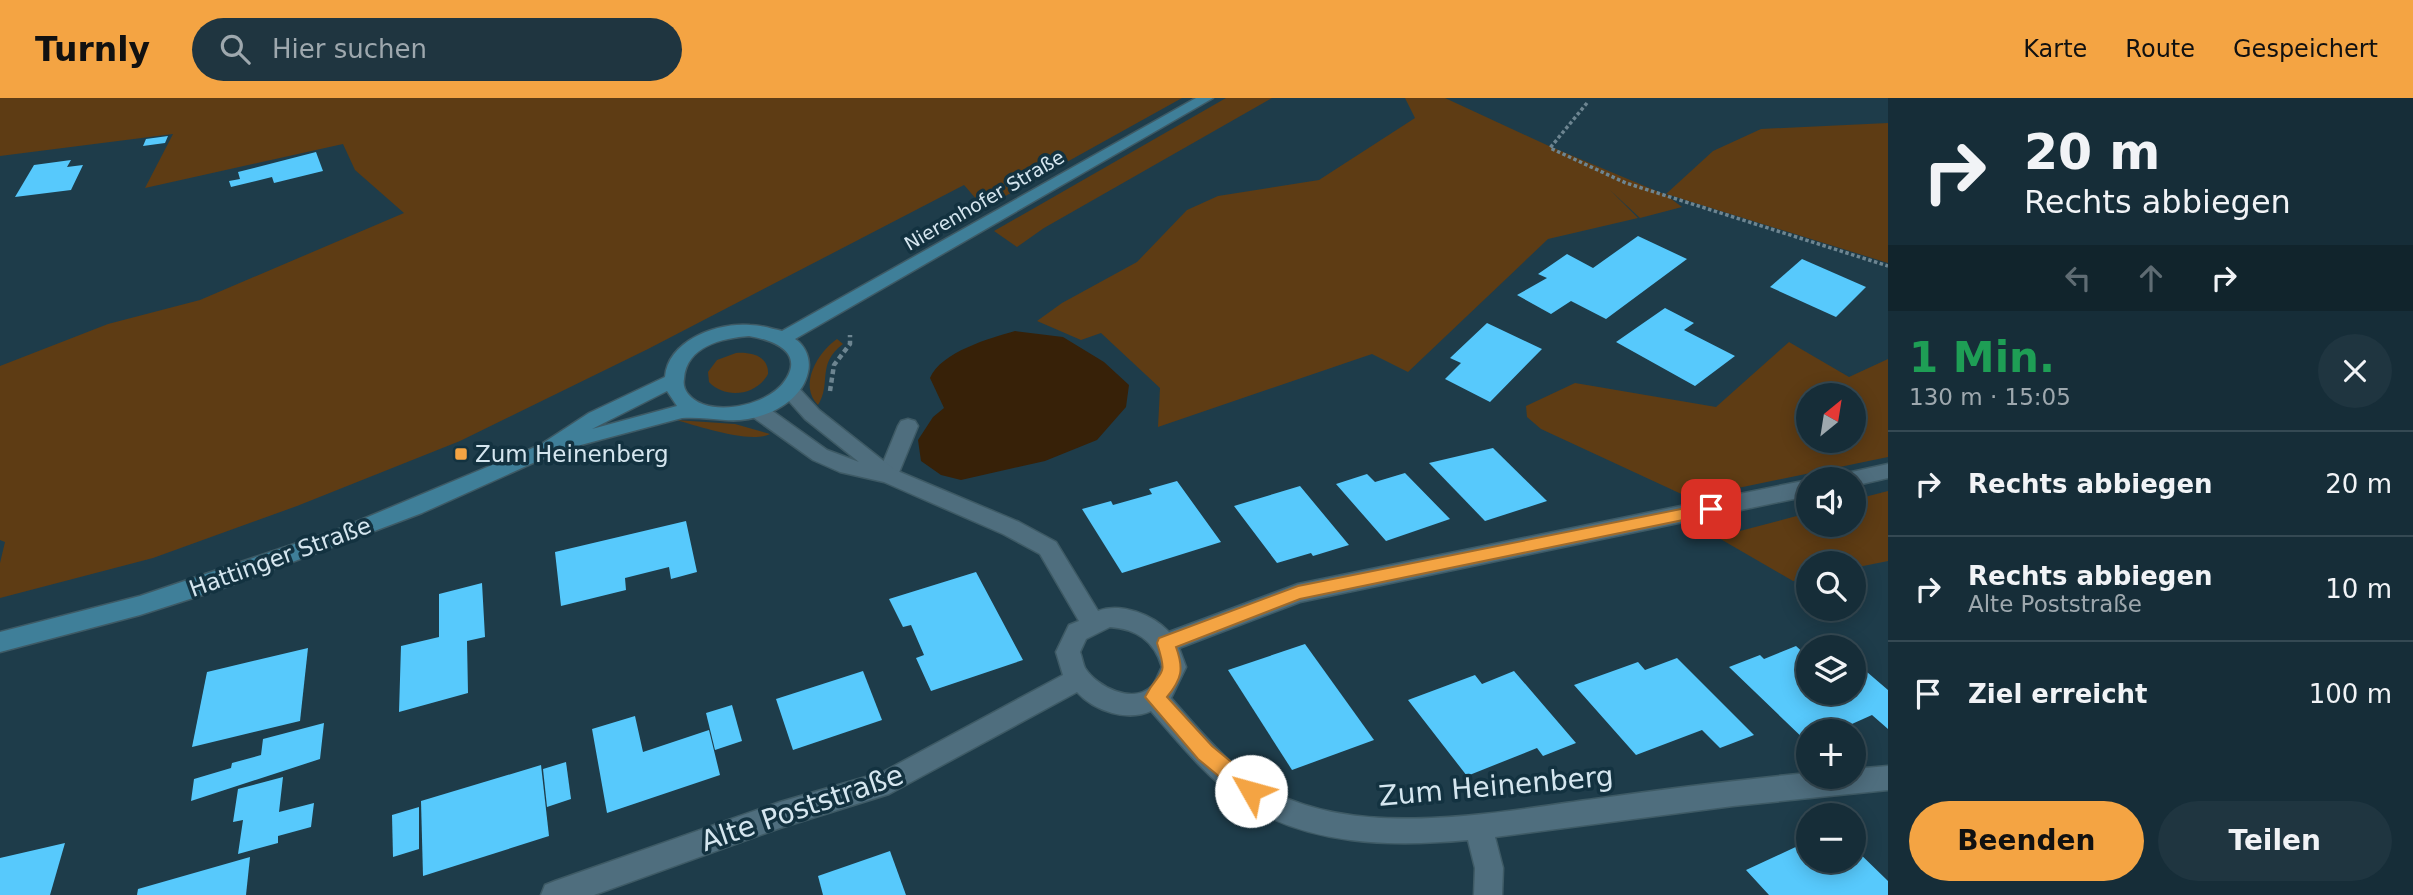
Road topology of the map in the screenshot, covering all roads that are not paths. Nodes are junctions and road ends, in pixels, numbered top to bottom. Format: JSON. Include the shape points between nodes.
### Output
{"nodes":[{"id":1,"x":1206,"y":98,"type":"edge"},
{"id":2,"x":782,"y":339,"type":"junction"},
{"id":3,"x":673,"y":381,"type":"junction"},
{"id":4,"x":790,"y":391,"type":"junction"},
{"id":5,"x":701,"y":410,"type":"junction"},
{"id":6,"x":757,"y":410,"type":"junction"},
{"id":7,"x":908,"y":426,"type":"dead end"},
{"id":8,"x":551,"y":447,"type":"junction"},
{"id":9,"x":1888,"y":471,"type":"edge"},
{"id":10,"x":888,"y":475,"type":"junction"},
{"id":11,"x":1866,"y":476,"type":"edge"},
{"id":12,"x":1796,"y":490,"type":"edge"},
{"id":13,"x":1092,"y":622,"type":"junction"},
{"id":14,"x":0,"y":642,"type":"edge"},
{"id":15,"x":1166,"y":643,"type":"junction"},
{"id":16,"x":1077,"y":680,"type":"junction"},
{"id":17,"x":1155,"y":697,"type":"junction"},
{"id":18,"x":1888,"y":778,"type":"edge"},
{"id":19,"x":1477,"y":825,"type":"junction"},
{"id":20,"x":555,"y":895,"type":"edge"},
{"id":21,"x":1488,"y":895,"type":"edge"}],
"edges":[{"from":1,"to":2,"type":"main road","name":"Nierenhofer Straße"},
{"from":2,"to":3,"type":"main road","via":[[744,330],[708,337],[681,356]]},
{"from":2,"to":4,"type":"main road","via":[[800,360],[800,375]]},
{"from":3,"to":5,"type":"main road","via":[[682,399]]},
{"from":3,"to":8,"type":"main road","name":"Hattinger Straße","via":[[594,419]]},
{"from":4,"to":6,"type":"main road"},
{"from":4,"to":10,"type":"street","via":[[821,424],[866,453]]},
{"from":5,"to":6,"type":"main road","via":[[731,414]]},
{"from":5,"to":8,"type":"main road","name":"Hattinger Straße","via":[[682,411]]},
{"from":6,"to":10,"type":"street","via":[[820,455],[847,467]]},
{"from":7,"to":10,"type":"street"},
{"from":8,"to":14,"type":"main road","name":"Hattinger Straße","via":[[338,538],[122,611]]},
{"from":9,"to":11,"type":"street"},
{"from":10,"to":13,"type":"street","via":[[1048,548]]},
{"from":12,"to":15,"type":"street","via":[[1298,593]]},
{"from":13,"to":15,"type":"street","via":[[1107,617],[1132,620],[1155,631]]},
{"from":13,"to":16,"type":"street","via":[[1073,640],[1069,653]]},
{"from":15,"to":17,"type":"street","via":[[1174,667],[1171,679]]},
{"from":16,"to":17,"type":"street","via":[[1104,701],[1122,705]]},
{"from":16,"to":20,"type":"street","name":"Alte Poststraße","via":[[890,782],[780,815]]},
{"from":17,"to":19,"type":"street","name":"Zum Heinenberg","via":[[1205,752],[1266,802],[1327,824],[1383,831]]},
{"from":18,"to":19,"type":"street","name":"Zum Heinenberg"},
{"from":19,"to":21,"type":"street","via":[[1487,854]]}]}
